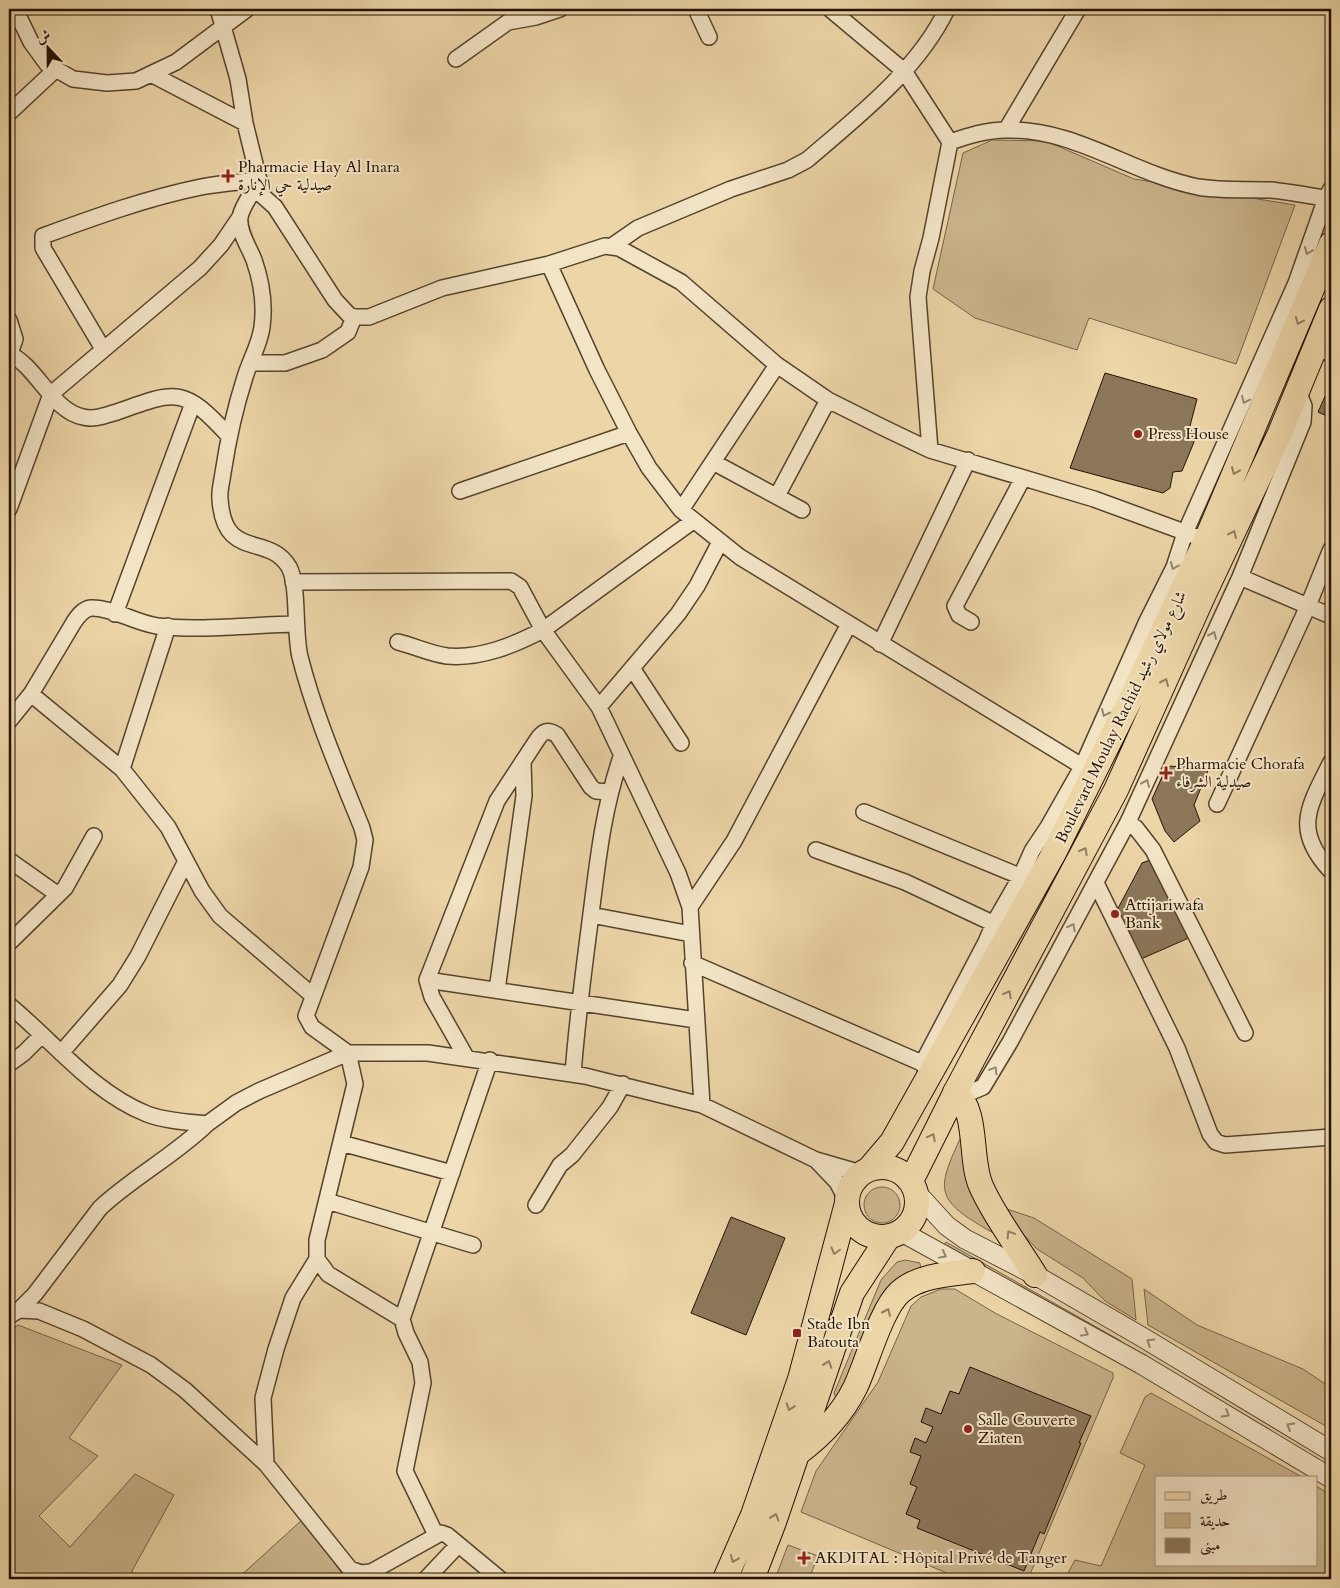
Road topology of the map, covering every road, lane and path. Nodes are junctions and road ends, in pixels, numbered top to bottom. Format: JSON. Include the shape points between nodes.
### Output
{"nodes":[{"id":1,"x":15,"y":9,"type":"edge"},
{"id":2,"x":218,"y":9,"type":"edge"},
{"id":3,"x":247,"y":9,"type":"edge"},
{"id":4,"x":560,"y":9,"type":"edge"},
{"id":5,"x":696,"y":9,"type":"edge"},
{"id":6,"x":830,"y":9,"type":"edge"},
{"id":7,"x":947,"y":9,"type":"edge"},
{"id":8,"x":1078,"y":9,"type":"edge"},
{"id":9,"x":223,"y":27,"type":"junction"},
{"id":10,"x":709,"y":37,"type":"dead end"},
{"id":11,"x":456,"y":58,"type":"dead end"},
{"id":12,"x":54,"y":70,"type":"junction"},
{"id":13,"x":904,"y":71,"type":"junction"},
{"id":14,"x":150,"y":74,"type":"junction"},
{"id":15,"x":9,"y":112,"type":"edge"},
{"id":16,"x":245,"y":123,"type":"junction"},
{"id":17,"x":1006,"y":130,"type":"junction"},
{"id":18,"x":950,"y":142,"type":"junction"},
{"id":19,"x":257,"y":184,"type":"junction"},
{"id":20,"x":1329,"y":196,"type":"edge"},
{"id":21,"x":240,"y":217,"type":"junction"},
{"id":22,"x":1331,"y":244,"type":"edge"},
{"id":23,"x":612,"y":246,"type":"junction"},
{"id":24,"x":549,"y":264,"type":"junction"},
{"id":25,"x":354,"y":317,"type":"junction"},
{"id":26,"x":9,"y":320,"type":"edge"},
{"id":27,"x":1327,"y":334,"type":"edge"},
{"id":28,"x":103,"y":349,"type":"junction"},
{"id":29,"x":9,"y":354,"type":"edge"},
{"id":30,"x":250,"y":363,"type":"junction"},
{"id":31,"x":777,"y":365,"type":"junction"},
{"id":32,"x":1298,"y":391,"type":"junction"},
{"id":33,"x":51,"y":394,"type":"junction"},
{"id":34,"x":828,"y":400,"type":"junction"},
{"id":35,"x":193,"y":403,"type":"junction"},
{"id":36,"x":629,"y":433,"type":"junction"},
{"id":37,"x":229,"y":436,"type":"junction"},
{"id":38,"x":930,"y":450,"type":"junction"},
{"id":39,"x":968,"y":460,"type":"junction"},
{"id":40,"x":713,"y":462,"type":"junction"},
{"id":41,"x":1023,"y":478,"type":"junction"},
{"id":42,"x":460,"y":491,"type":"dead end"},
{"id":43,"x":777,"y":496,"type":"junction"},
{"id":44,"x":9,"y":509,"type":"edge"},
{"id":45,"x":681,"y":510,"type":"junction"},
{"id":46,"x":802,"y":510,"type":"dead end"},
{"id":47,"x":693,"y":521,"type":"junction"},
{"id":48,"x":1196,"y":536,"type":"junction"},
{"id":49,"x":720,"y":542,"type":"junction"},
{"id":50,"x":1331,"y":549,"type":"edge"},
{"id":51,"x":1240,"y":577,"type":"junction"},
{"id":52,"x":293,"y":582,"type":"junction"},
{"id":53,"x":1308,"y":606,"type":"junction"},
{"id":54,"x":115,"y":614,"type":"junction"},
{"id":55,"x":1331,"y":616,"type":"edge"},
{"id":56,"x":971,"y":622,"type":"dead end"},
{"id":57,"x":295,"y":624,"type":"junction"},
{"id":58,"x":849,"y":624,"type":"junction"},
{"id":59,"x":168,"y":626,"type":"junction"},
{"id":60,"x":544,"y":630,"type":"junction"},
{"id":61,"x":398,"y":642,"type":"dead end"},
{"id":62,"x":880,"y":644,"type":"junction"},
{"id":63,"x":632,"y":668,"type":"junction"},
{"id":64,"x":31,"y":694,"type":"junction"},
{"id":65,"x":599,"y":707,"type":"junction"},
{"id":66,"x":9,"y":721,"type":"edge"},
{"id":67,"x":681,"y":743,"type":"dead end"},
{"id":68,"x":621,"y":757,"type":"junction"},
{"id":69,"x":523,"y":761,"type":"junction"},
{"id":70,"x":1331,"y":762,"type":"edge"},
{"id":71,"x":122,"y":769,"type":"junction"},
{"id":72,"x":1088,"y":770,"type":"junction"},
{"id":73,"x":1326,"y":787,"type":"edge"},
{"id":74,"x":609,"y":792,"type":"junction"},
{"id":75,"x":1217,"y":804,"type":"dead end"},
{"id":76,"x":864,"y":812,"type":"dead end"},
{"id":77,"x":1128,"y":822,"type":"junction"},
{"id":78,"x":94,"y":836,"type":"dead end"},
{"id":79,"x":816,"y":850,"type":"dead end"},
{"id":80,"x":9,"y":860,"type":"edge"},
{"id":81,"x":186,"y":861,"type":"junction"},
{"id":82,"x":1331,"y":871,"type":"edge"},
{"id":83,"x":1029,"y":880,"type":"junction"},
{"id":84,"x":1096,"y":883,"type":"junction"},
{"id":85,"x":57,"y":894,"type":"junction"},
{"id":86,"x":690,"y":907,"type":"junction"},
{"id":87,"x":591,"y":915,"type":"junction"},
{"id":88,"x":1002,"y":928,"type":"junction"},
{"id":89,"x":691,"y":934,"type":"junction"},
{"id":90,"x":9,"y":943,"type":"edge"},
{"id":91,"x":692,"y":963,"type":"junction"},
{"id":92,"x":427,"y":980,"type":"junction"},
{"id":93,"x":497,"y":990,"type":"junction"},
{"id":94,"x":312,"y":995,"type":"junction"},
{"id":95,"x":578,"y":1003,"type":"junction"},
{"id":96,"x":9,"y":1005,"type":"edge"},
{"id":97,"x":696,"y":1020,"type":"junction"},
{"id":98,"x":1245,"y":1033,"type":"dead end"},
{"id":99,"x":42,"y":1036,"type":"junction"},
{"id":100,"x":62,"y":1053,"type":"junction"},
{"id":101,"x":348,"y":1053,"type":"junction"},
{"id":102,"x":466,"y":1057,"type":"junction"},
{"id":103,"x":490,"y":1060,"type":"junction"},
{"id":104,"x":9,"y":1064,"type":"edge"},
{"id":105,"x":927,"y":1066,"type":"junction"},
{"id":106,"x":573,"y":1074,"type":"junction"},
{"id":107,"x":623,"y":1084,"type":"junction"},
{"id":108,"x":983,"y":1087,"type":"junction"},
{"id":109,"x":956,"y":1091,"type":"junction"},
{"id":110,"x":702,"y":1105,"type":"junction"},
{"id":111,"x":969,"y":1118,"type":"junction"},
{"id":112,"x":207,"y":1124,"type":"junction"},
{"id":113,"x":1331,"y":1138,"type":"edge"},
{"id":114,"x":342,"y":1143,"type":"junction"},
{"id":115,"x":816,"y":1160,"type":"junction"},
{"id":116,"x":865,"y":1171,"type":"junction"},
{"id":117,"x":452,"y":1173,"type":"junction"},
{"id":118,"x":913,"y":1186,"type":"junction"},
{"id":119,"x":327,"y":1201,"type":"junction"},
{"id":120,"x":847,"y":1201,"type":"junction"},
{"id":121,"x":536,"y":1205,"type":"dead end"},
{"id":122,"x":432,"y":1232,"type":"junction"},
{"id":123,"x":894,"y":1234,"type":"junction"},
{"id":124,"x":473,"y":1245,"type":"dead end"},
{"id":125,"x":317,"y":1258,"type":"junction"},
{"id":126,"x":973,"y":1271,"type":"junction"},
{"id":127,"x":1035,"y":1276,"type":"junction"},
{"id":128,"x":14,"y":1313,"type":"edge"},
{"id":129,"x":402,"y":1318,"type":"junction"},
{"id":130,"x":1331,"y":1451,"type":"edge"},
{"id":131,"x":797,"y":1454,"type":"junction"},
{"id":132,"x":266,"y":1464,"type":"junction"},
{"id":133,"x":1331,"y":1478,"type":"edge"},
{"id":134,"x":436,"y":1535,"type":"junction"},
{"id":135,"x":458,"y":1545,"type":"junction"},
{"id":136,"x":426,"y":1579,"type":"edge"},
{"id":137,"x":500,"y":1579,"type":"edge"},
{"id":138,"x":725,"y":1579,"type":"edge"},
{"id":139,"x":752,"y":1579,"type":"edge"}],
"edges":[{"from":1,"to":12,"type":"street","via":[[39,55]]},
{"from":2,"to":9,"type":"street"},
{"from":3,"to":9,"type":"street"},
{"from":4,"to":11,"type":"street","via":[[508,22]]},
{"from":5,"to":10,"type":"street"},
{"from":6,"to":13,"type":"street"},
{"from":7,"to":13,"type":"street"},
{"from":8,"to":17,"type":"street"},
{"from":9,"to":14,"type":"street","via":[[176,62]]},
{"from":9,"to":16,"type":"street","via":[[238,79]]},
{"from":12,"to":14,"type":"street","via":[[73,79],[107,83],[136,81]]},
{"from":12,"to":15,"type":"street"},
{"from":13,"to":18,"type":"street"},
{"from":13,"to":23,"type":"street","via":[[807,160],[638,228]]},
{"from":14,"to":16,"type":"street"},
{"from":16,"to":19,"type":"street"},
{"from":17,"to":18,"type":"street","via":[[978,133]]},
{"from":17,"to":20,"type":"street","via":[[1068,139],[1153,174],[1200,187]]},
{"from":18,"to":38,"type":"street","via":[[918,297]]},
{"from":19,"to":21,"type":"street"},
{"from":19,"to":25,"type":"street","via":[[335,300],[348,315]]},
{"from":19,"to":28,"type":"street","via":[[203,186],[117,209],[43,236],[43,248]]},
{"from":20,"to":48,"type":"street","one_way":true},
{"from":21,"to":28,"type":"street","via":[[200,268]]},
{"from":21,"to":30,"type":"street","via":[[260,281],[262,298],[262,327]]},
{"from":22,"to":48,"type":"main road","name":"Boulevard Moulay Rachid شارع مولاي رشيد","one_way":true},
{"from":23,"to":24,"type":"street"},
{"from":23,"to":31,"type":"street","via":[[680,282]]},
{"from":24,"to":25,"type":"street","via":[[442,288],[369,317]]},
{"from":24,"to":36,"type":"street"},
{"from":25,"to":30,"type":"street","via":[[348,332],[322,350],[286,363]]},
{"from":26,"to":29,"type":"street","via":[[15,335]]},
{"from":27,"to":32,"type":"main road","name":"Boulevard Moulay Rachid شارع مولاي رشيد"},
{"from":28,"to":33,"type":"street"},
{"from":29,"to":33,"type":"street"},
{"from":30,"to":37,"type":"street"},
{"from":31,"to":34,"type":"street"},
{"from":31,"to":40,"type":"street"},
{"from":32,"to":51,"type":"street","via":[[1304,406],[1303,422]]},
{"from":109,"to":32,"type":"main road","name":"Boulevard Moulay Rachid شارع مولاي رشيد","one_way":true,"via":[[1116,790]]},
{"from":33,"to":35,"type":"street","via":[[66,408],[83,417],[106,415],[156,397],[179,397]]},
{"from":33,"to":44,"type":"street"},
{"from":34,"to":38,"type":"street"},
{"from":34,"to":43,"type":"street"},
{"from":35,"to":37,"type":"street","via":[[204,408]]},
{"from":35,"to":54,"type":"street"},
{"from":36,"to":42,"type":"street"},
{"from":36,"to":45,"type":"street","via":[[649,468]]},
{"from":37,"to":52,"type":"street","via":[[220,498],[224,524],[234,538],[280,556],[290,569]]},
{"from":38,"to":39,"type":"street"},
{"from":39,"to":41,"type":"street"},
{"from":39,"to":62,"type":"street"},
{"from":40,"to":43,"type":"street"},
{"from":40,"to":45,"type":"street"},
{"from":41,"to":48,"type":"street","via":[[1094,499]]},
{"from":41,"to":56,"type":"street","via":[[956,606],[959,615]]},
{"from":43,"to":46,"type":"street"},
{"from":45,"to":47,"type":"street"},
{"from":47,"to":49,"type":"street"},
{"from":47,"to":60,"type":"street"},
{"from":48,"to":72,"type":"main road","name":"Boulevard Moulay Rachid شارع مولاي رشيد","one_way":true},
{"from":49,"to":58,"type":"street"},
{"from":49,"to":63,"type":"street","via":[[683,607]]},
{"from":50,"to":53,"type":"street"},
{"from":51,"to":53,"type":"street"},
{"from":77,"to":51,"type":"street","one_way":true},
{"from":52,"to":57,"type":"street"},
{"from":52,"to":60,"type":"street","via":[[511,581],[520,587]]},
{"from":53,"to":55,"type":"street"},
{"from":53,"to":75,"type":"street"},
{"from":54,"to":59,"type":"street","via":[[130,620]]},
{"from":54,"to":64,"type":"street","via":[[89,608],[79,614]]},
{"from":57,"to":59,"type":"street"},
{"from":57,"to":94,"type":"street","via":[[307,683],[365,840],[361,867]]},
{"from":58,"to":62,"type":"street"},
{"from":58,"to":86,"type":"street","via":[[734,841]]},
{"from":59,"to":71,"type":"street"},
{"from":60,"to":61,"type":"street","via":[[485,654],[446,656]]},
{"from":60,"to":65,"type":"street"},
{"from":62,"to":72,"type":"street"},
{"from":63,"to":65,"type":"street"},
{"from":63,"to":67,"type":"street"},
{"from":64,"to":66,"type":"street"},
{"from":64,"to":71,"type":"street"},
{"from":65,"to":68,"type":"street"},
{"from":68,"to":74,"type":"street"},
{"from":68,"to":86,"type":"street","via":[[678,873]]},
{"from":69,"to":74,"type":"street","via":[[543,732],[550,731],[557,735],[591,787],[596,791]]},
{"from":69,"to":92,"type":"street","via":[[497,801]]},
{"from":69,"to":93,"type":"street","via":[[524,796]]},
{"from":70,"to":73,"type":"street"},
{"from":71,"to":81,"type":"street","via":[[168,828]]},
{"from":72,"to":83,"type":"main road","name":"Boulevard Moulay Rachid شارع مولاي رشيد"},
{"from":73,"to":82,"type":"street","via":[[1306,829],[1312,846]]},
{"from":74,"to":87,"type":"street","via":[[601,829]]},
{"from":76,"to":83,"type":"street"},
{"from":77,"to":84,"type":"street"},
{"from":77,"to":98,"type":"street","via":[[1153,850]]},
{"from":78,"to":85,"type":"street","via":[[65,888]]},
{"from":79,"to":88,"type":"street","via":[[905,882]]},
{"from":80,"to":85,"type":"street"},
{"from":81,"to":94,"type":"street","via":[[220,916]]},
{"from":81,"to":100,"type":"street","via":[[120,985]]},
{"from":83,"to":88,"type":"main road","name":"Boulevard Moulay Rachid شارع مولاي رشيد"},
{"from":108,"to":84,"type":"street","one_way":true},
{"from":84,"to":113,"type":"street","via":[[1176,1048],[1216,1142]]},
{"from":85,"to":90,"type":"street"},
{"from":86,"to":89,"type":"street"},
{"from":87,"to":89,"type":"street"},
{"from":87,"to":95,"type":"street"},
{"from":88,"to":105,"type":"main road","name":"Boulevard Moulay Rachid شارع مولاي رشيد"},
{"from":89,"to":91,"type":"street"},
{"from":91,"to":97,"type":"street"},
{"from":91,"to":105,"type":"street"},
{"from":92,"to":93,"type":"street"},
{"from":92,"to":102,"type":"street","via":[[432,997]]},
{"from":93,"to":95,"type":"street"},
{"from":94,"to":101,"type":"street","via":[[306,1016],[312,1027]]},
{"from":95,"to":97,"type":"street"},
{"from":95,"to":106,"type":"street"},
{"from":96,"to":99,"type":"street"},
{"from":97,"to":110,"type":"street"},
{"from":99,"to":100,"type":"street"},
{"from":99,"to":104,"type":"street"},
{"from":100,"to":112,"type":"street","via":[[116,1098],[148,1115]]},
{"from":101,"to":102,"type":"street","via":[[428,1052]]},
{"from":101,"to":112,"type":"street","via":[[259,1091]]},
{"from":101,"to":114,"type":"street","via":[[355,1084]]},
{"from":102,"to":103,"type":"street"},
{"from":103,"to":106,"type":"street"},
{"from":103,"to":117,"type":"street"},
{"from":105,"to":116,"type":"main road","name":"Boulevard Moulay Rachid شارع مولاي رشيد","via":[[892,1142]]},
{"from":106,"to":107,"type":"street"},
{"from":107,"to":110,"type":"street"},
{"from":107,"to":121,"type":"street","via":[[610,1107],[572,1155],[560,1165]]},
{"from":108,"to":109,"type":"street","via":[[970,1093]]},
{"from":108,"to":111,"type":"street"},
{"from":109,"to":111,"type":"main road"},
{"from":118,"to":109,"type":"main road","name":"Boulevard Moulay Rachid شارع مولاي رشيد","one_way":true},
{"from":110,"to":115,"type":"street"},
{"from":127,"to":111,"type":"main road","one_way":true,"via":[[981,1186]]},
{"from":112,"to":128,"type":"street","via":[[187,1144],[100,1208],[34,1294]]},
{"from":114,"to":117,"type":"street"},
{"from":114,"to":119,"type":"street"},
{"from":115,"to":116,"type":"street"},
{"from":115,"to":120,"type":"street","via":[[837,1182]]},
{"from":116,"to":118,"type":"main road","via":[[881,1166],[892,1168],[902,1173]]},
{"from":116,"to":120,"type":"main road","via":[[854,1180]]},
{"from":117,"to":122,"type":"street"},
{"from":118,"to":123,"type":"main road","via":[[917,1203],[914,1214],[909,1224]]},
{"from":118,"to":127,"type":"street","via":[[947,1226]]},
{"from":119,"to":122,"type":"street"},
{"from":119,"to":125,"type":"street","via":[[317,1240]]},
{"from":120,"to":123,"type":"main road","via":[[849,1215],[865,1232],[876,1236]]},
{"from":120,"to":138,"type":"main road","one_way":true,"via":[[800,1378],[753,1515]]},
{"from":122,"to":124,"type":"street"},
{"from":122,"to":129,"type":"street"},
{"from":123,"to":126,"type":"street","one_way":true},
{"from":131,"to":123,"type":"main road","one_way":true,"via":[[852,1293]]},
{"from":125,"to":129,"type":"street","via":[[328,1274]]},
{"from":125,"to":132,"type":"street","via":[[293,1298],[270,1373],[264,1398]]},
{"from":131,"to":126,"type":"main road","one_way":true,"via":[[825,1429],[845,1405],[890,1305],[900,1292],[926,1279]]},
{"from":126,"to":133,"type":"street","one_way":true,"via":[[1141,1364]]},
{"from":130,"to":127,"type":"street","one_way":true},
{"from":128,"to":132,"type":"street","via":[[39,1311],[151,1365],[185,1390]]},
{"from":129,"to":134,"type":"street","via":[[420,1362],[423,1383],[405,1471]]},
{"from":139,"to":131,"type":"main road","one_way":true},
{"from":132,"to":134,"type":"street","via":[[350,1568],[361,1573],[371,1572]]},
{"from":134,"to":135,"type":"street","via":[[447,1535]]},
{"from":135,"to":136,"type":"street"},
{"from":135,"to":137,"type":"street"}]}
